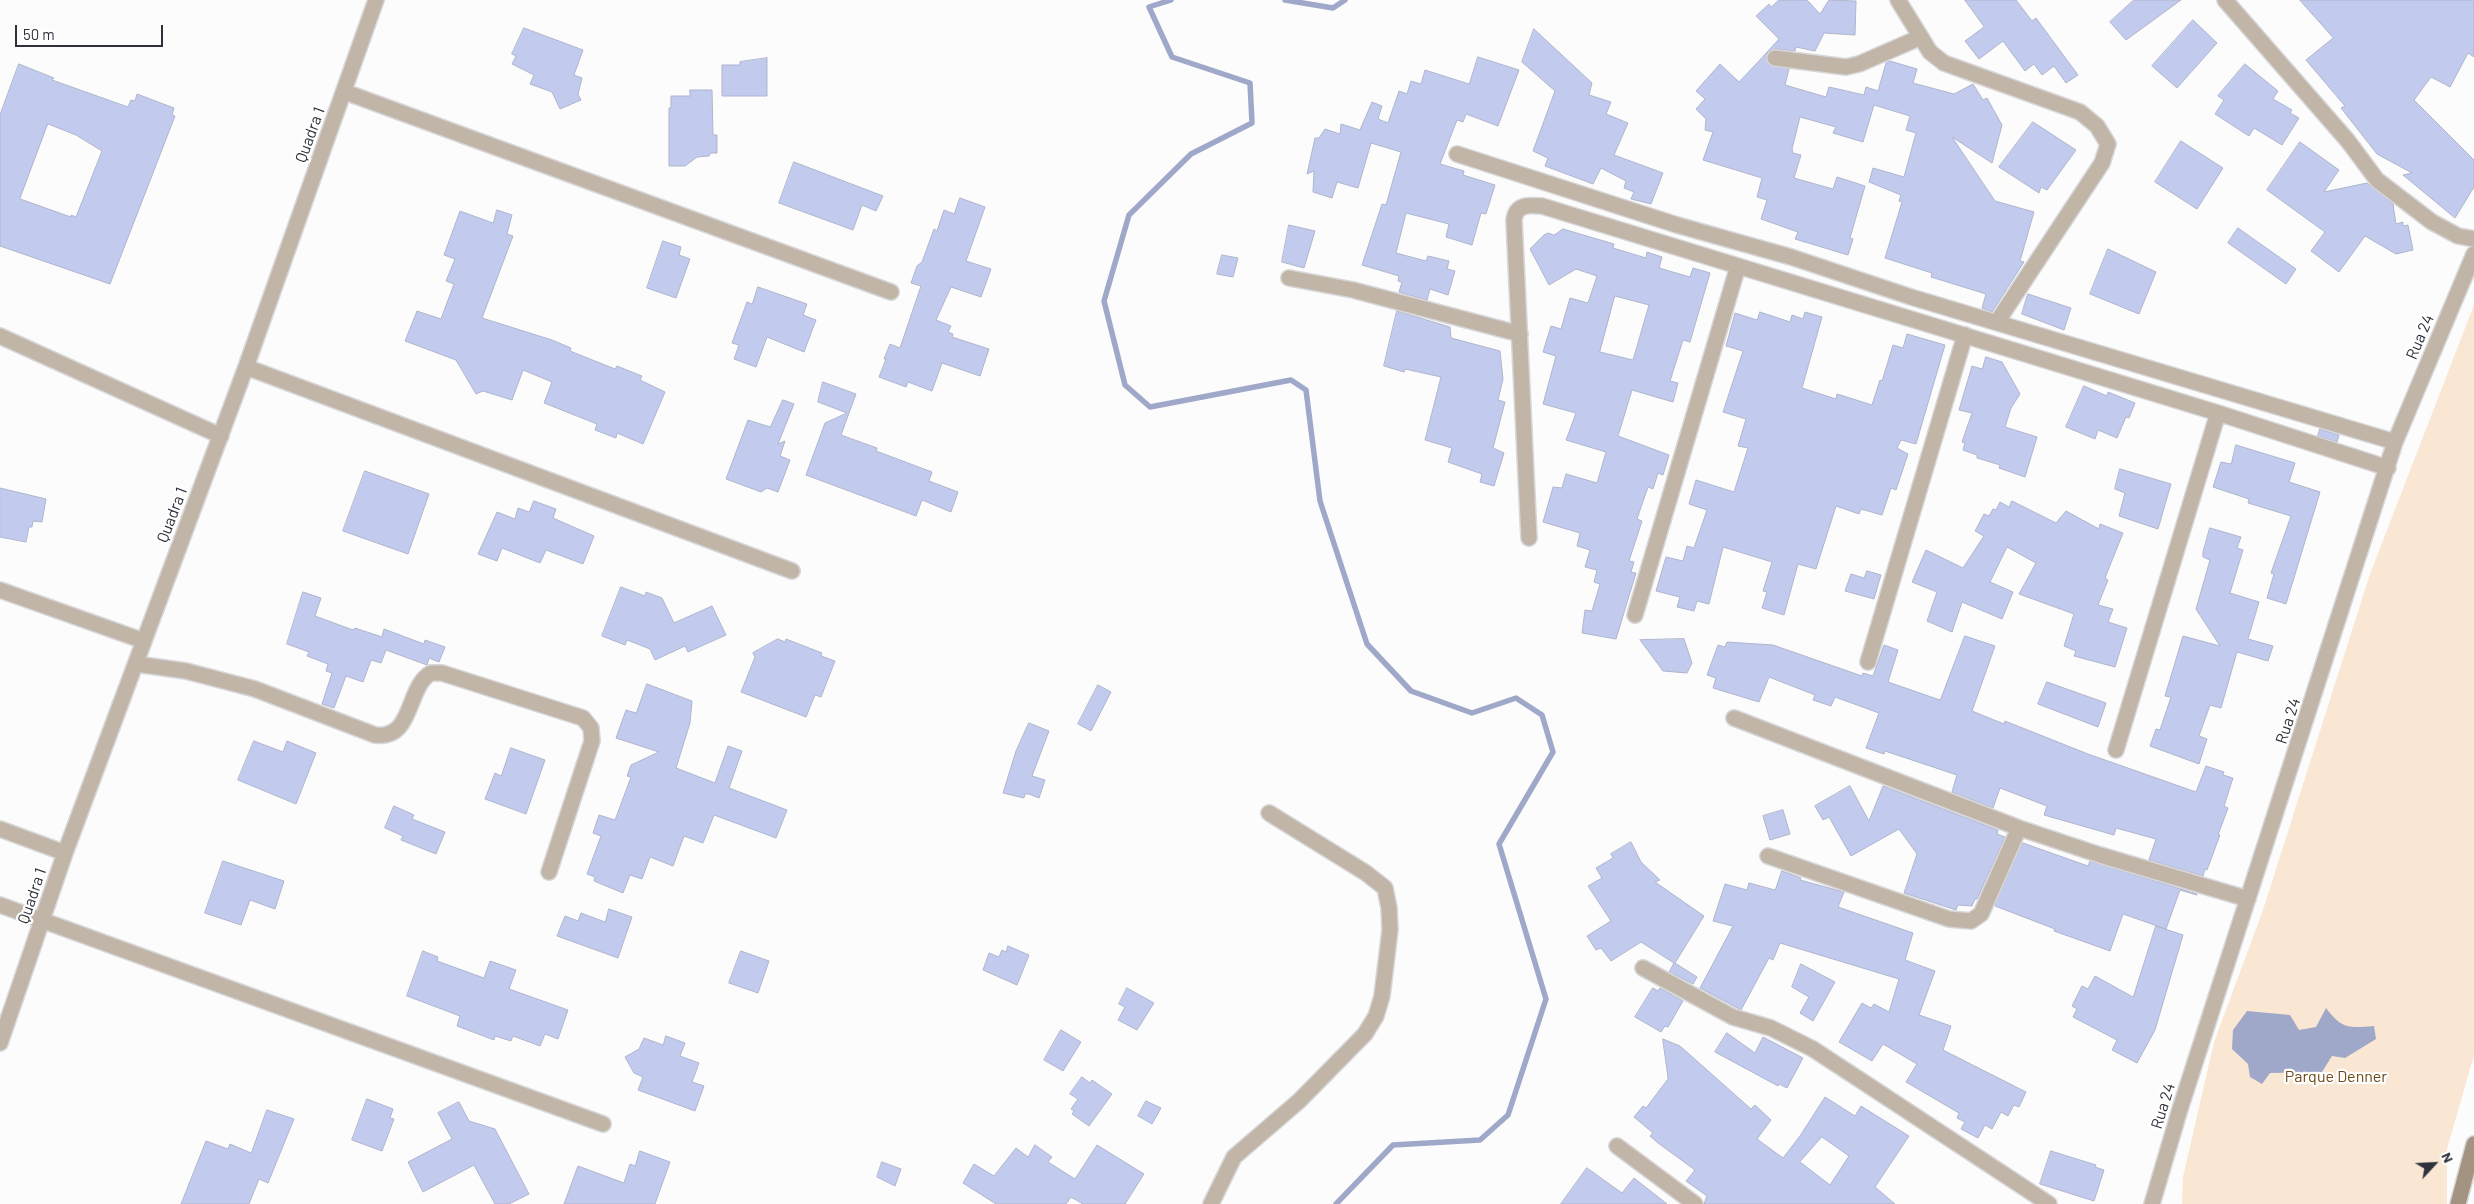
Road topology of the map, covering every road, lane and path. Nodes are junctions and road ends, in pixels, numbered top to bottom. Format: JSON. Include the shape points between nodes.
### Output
{"nodes":[{"id":1,"x":376,"y":0,"type":"edge"},
{"id":2,"x":1898,"y":0,"type":"edge"},
{"id":3,"x":2225,"y":0,"type":"edge"},
{"id":4,"x":1921,"y":37,"type":"junction"},
{"id":5,"x":1775,"y":58,"type":"dead end"},
{"id":6,"x":345,"y":92,"type":"junction"},
{"id":7,"x":1457,"y":154,"type":"dead end"},
{"id":8,"x":2474,"y":238,"type":"edge"},
{"id":9,"x":2474,"y":254,"type":"edge"},
{"id":10,"x":1738,"y":266,"type":"junction"},
{"id":11,"x":1289,"y":278,"type":"dead end"},
{"id":12,"x":891,"y":292,"type":"dead end"},
{"id":13,"x":1997,"y":322,"type":"junction"},
{"id":14,"x":1520,"y":334,"type":"junction"},
{"id":15,"x":1965,"y":335,"type":"junction"},
{"id":16,"x":0,"y":336,"type":"edge"},
{"id":17,"x":246,"y":366,"type":"junction"},
{"id":18,"x":2218,"y":413,"type":"junction"},
{"id":19,"x":221,"y":436,"type":"junction"},
{"id":20,"x":2395,"y":442,"type":"junction"},
{"id":21,"x":2388,"y":468,"type":"junction"},
{"id":22,"x":1529,"y":538,"type":"dead end"},
{"id":23,"x":792,"y":571,"type":"dead end"},
{"id":24,"x":0,"y":590,"type":"edge"},
{"id":25,"x":1635,"y":615,"type":"dead end"},
{"id":26,"x":144,"y":641,"type":"junction"},
{"id":27,"x":1868,"y":662,"type":"dead end"},
{"id":28,"x":136,"y":664,"type":"junction"},
{"id":29,"x":1734,"y":718,"type":"dead end"},
{"id":30,"x":2116,"y":750,"type":"dead end"},
{"id":31,"x":1269,"y":813,"type":"dead end"},
{"id":32,"x":2019,"y":828,"type":"junction"},
{"id":33,"x":0,"y":829,"type":"edge"},
{"id":34,"x":65,"y":853,"type":"junction"},
{"id":35,"x":1768,"y":856,"type":"dead end"},
{"id":36,"x":549,"y":872,"type":"dead end"},
{"id":37,"x":2248,"y":899,"type":"junction"},
{"id":38,"x":0,"y":905,"type":"edge"},
{"id":39,"x":42,"y":921,"type":"junction"},
{"id":40,"x":1643,"y":968,"type":"dead end"},
{"id":41,"x":0,"y":1043,"type":"edge"},
{"id":42,"x":603,"y":1124,"type":"dead end"},
{"id":43,"x":2474,"y":1144,"type":"edge"},
{"id":44,"x":1617,"y":1146,"type":"dead end"},
{"id":45,"x":1212,"y":1204,"type":"edge"},
{"id":46,"x":1695,"y":1204,"type":"edge"},
{"id":47,"x":2049,"y":1204,"type":"edge"},
{"id":48,"x":2152,"y":1204,"type":"edge"},
{"id":49,"x":2458,"y":1204,"type":"edge"}],
"edges":[{"from":1,"to":6,"type":"street","name":"Quadra 1"},
{"from":2,"to":4,"type":"street"},
{"from":3,"to":8,"type":"street","via":[[2348,141],[2377,180],[2432,222],[2458,236]]},
{"from":4,"to":5,"type":"street","via":[[1846,67]]},
{"from":4,"to":13,"type":"street","via":[[1934,57],[1944,63],[2080,112],[2097,126],[2108,144],[2102,162]]},
{"from":6,"to":12,"type":"street"},
{"from":6,"to":17,"type":"street","name":"Quadra 1"},
{"from":7,"to":13,"type":"street"},
{"from":9,"to":20,"type":"street","name":"Rua 24"},
{"from":10,"to":14,"type":"street","via":[[1542,206],[1524,206],[1515,212],[1514,220]]},
{"from":10,"to":15,"type":"street"},
{"from":10,"to":25,"type":"street"},
{"from":11,"to":14,"type":"street","via":[[1353,290]]},
{"from":13,"to":20,"type":"street"},
{"from":14,"to":22,"type":"street"},
{"from":15,"to":18,"type":"street"},
{"from":15,"to":27,"type":"street"},
{"from":16,"to":19,"type":"street"},
{"from":17,"to":19,"type":"street","name":"Quadra 1"},
{"from":17,"to":23,"type":"street"},
{"from":18,"to":21,"type":"street"},
{"from":18,"to":30,"type":"street"},
{"from":19,"to":26,"type":"street","name":"Quadra 1"},
{"from":20,"to":21,"type":"street","name":"Rua 24"},
{"from":21,"to":37,"type":"street","name":"Rua 24"},
{"from":24,"to":26,"type":"street"},
{"from":26,"to":28,"type":"street","name":"Quadra 1"},
{"from":28,"to":34,"type":"street","name":"Quadra 1"},
{"from":28,"to":36,"type":"street","via":[[186,671],[255,689],[382,736],[399,729],[431,673],[442,673],[583,718],[591,728],[592,741]]},
{"from":29,"to":32,"type":"street"},
{"from":31,"to":45,"type":"street","via":[[1385,888],[1390,908],[1390,930],[1382,996],[1376,1016],[1365,1034],[1299,1101],[1234,1157]]},
{"from":32,"to":35,"type":"street","via":[[1980,914],[1971,921],[1949,919]]},
{"from":32,"to":37,"type":"street"},
{"from":33,"to":34,"type":"street"},
{"from":34,"to":39,"type":"street","name":"Quadra 1"},
{"from":37,"to":48,"type":"street","name":"Rua 24"},
{"from":38,"to":39,"type":"street"},
{"from":39,"to":41,"type":"street","name":"Quadra 1"},
{"from":39,"to":42,"type":"street"},
{"from":40,"to":47,"type":"street","via":[[1733,1016],[1771,1028],[1813,1049]]},
{"from":43,"to":49,"type":"street"},
{"from":44,"to":46,"type":"street"}]}
